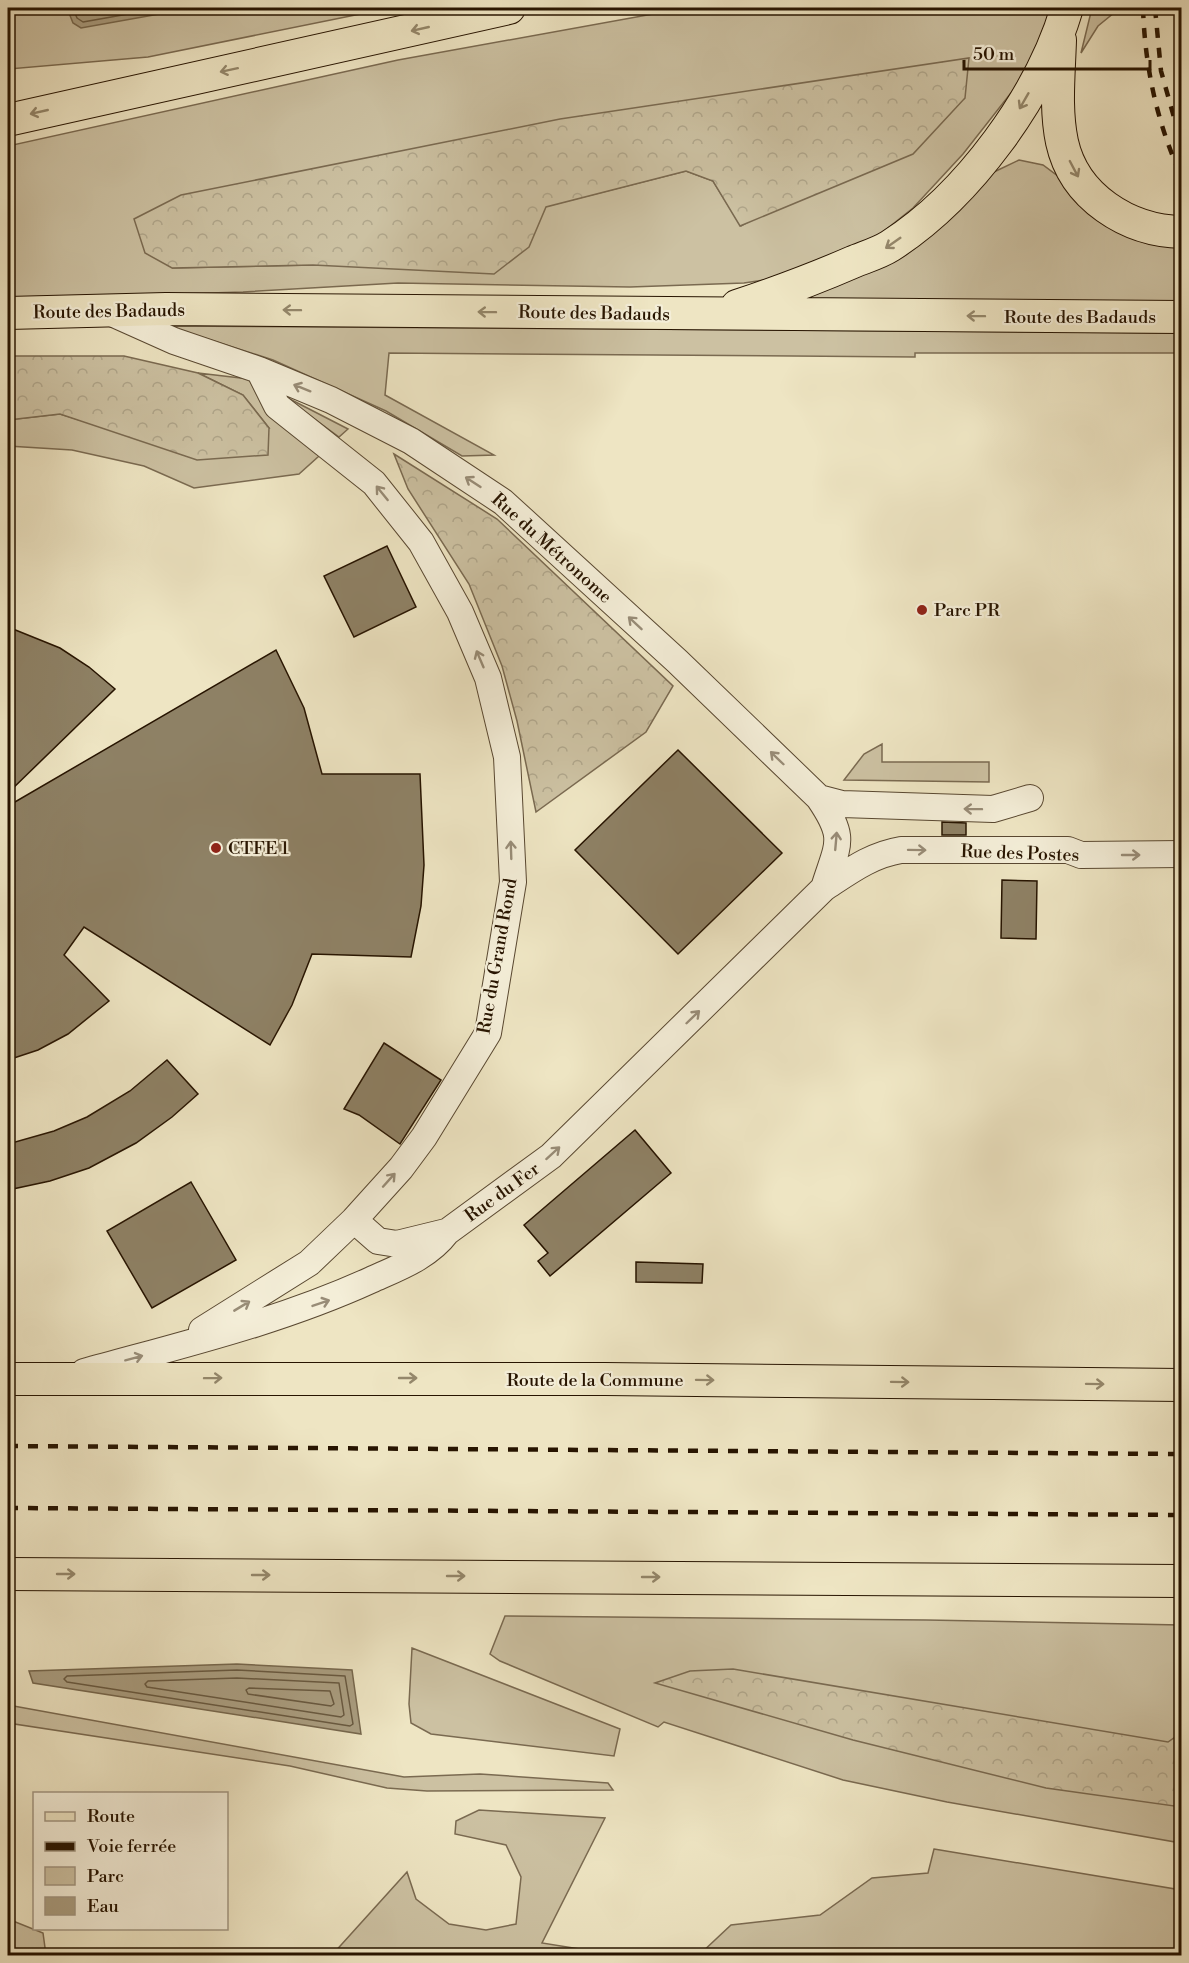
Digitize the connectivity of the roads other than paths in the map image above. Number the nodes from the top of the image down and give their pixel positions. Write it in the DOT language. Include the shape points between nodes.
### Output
graph roads {
  1 [pos="511,9"];
  2 [pos="1063,19"];
  3 [pos="8,120"];
  4 [pos="1182,232"];
  5 [pos="106,311"];
  6 [pos="8,313"];
  7 [pos="713,314"];
  8 [pos="1182,317"];
  9 [pos="259,370"];
  10 [pos="819,798"];
  11 [pos="1030,798"];
  12 [pos="1182,854"];
  13 [pos="861,863"];
  14 [pos="824,888"];
  15 [pos="354,1220"];
  16 [pos="447,1232"];
  17 [pos="174,1347"];
  18 [pos="8,1379"];
  19 [pos="57,1379"];
  20 [pos="1182,1385"];
  21 [pos="8,1574"];
  22 [pos="1182,1581"];
  1 -- 3 [label="main road, one-way"];
  2 -- 4 [label="main road, one-way" via="1058,110 1062,143 1075,173 1093,197 1113,213 1159,232"];
  2 -- 7 [label="main road, one-way" via="1025,99 998,143 956,194 890,247 802,284"];
  5 -- 6 [label="main road, Route des Badauds"];
  7 -- 5 [label="main road, Route des Badauds, one-way"];
  5 -- 9 [label="street, Rue du Métronome" via="174,341"];
  8 -- 7 [label="main road, Route des Badauds, one-way"];
  10 -- 9 [label="street, Rue du Métronome, one-way" via="503,502 411,441 331,400"];
  15 -- 9 [label="street, Rue du Grand Rond, one-way" via="424,1137 488,1033 513,882 507,757 488,678 460,612 421,542 374,483 277,406"];
  11 -- 10 [label="street, one-way" via="993,809 843,804"];
  14 -- 10 [label="street, Rue du Métronome, one-way" via="838,835 835,822"];
  13 -- 12 [label="street, Rue des Postes, one-way" via="882,853 901,850"];
  13 -- 14 [label="street, Rue du Fer"];
  16 -- 14 [label="street, Rue du Fer, one-way" via="551,1156"];
  15 -- 16 [label="street" via="378,1240 397,1244"];
  17 -- 15 [label="street, Rue du Grand Rond, one-way" via="309,1263"];
  17 -- 16 [label="street, Rue du Fer, one-way" via="264,1323 333,1299 435,1248"];
  19 -- 17 [label="street, Rue du Fer, one-way"];
  18 -- 19 [label="main road, Route de la Commune"];
  19 -- 20 [label="main road, Route de la Commune, one-way"];
  21 -- 22 [label="main road, one-way"];
}
